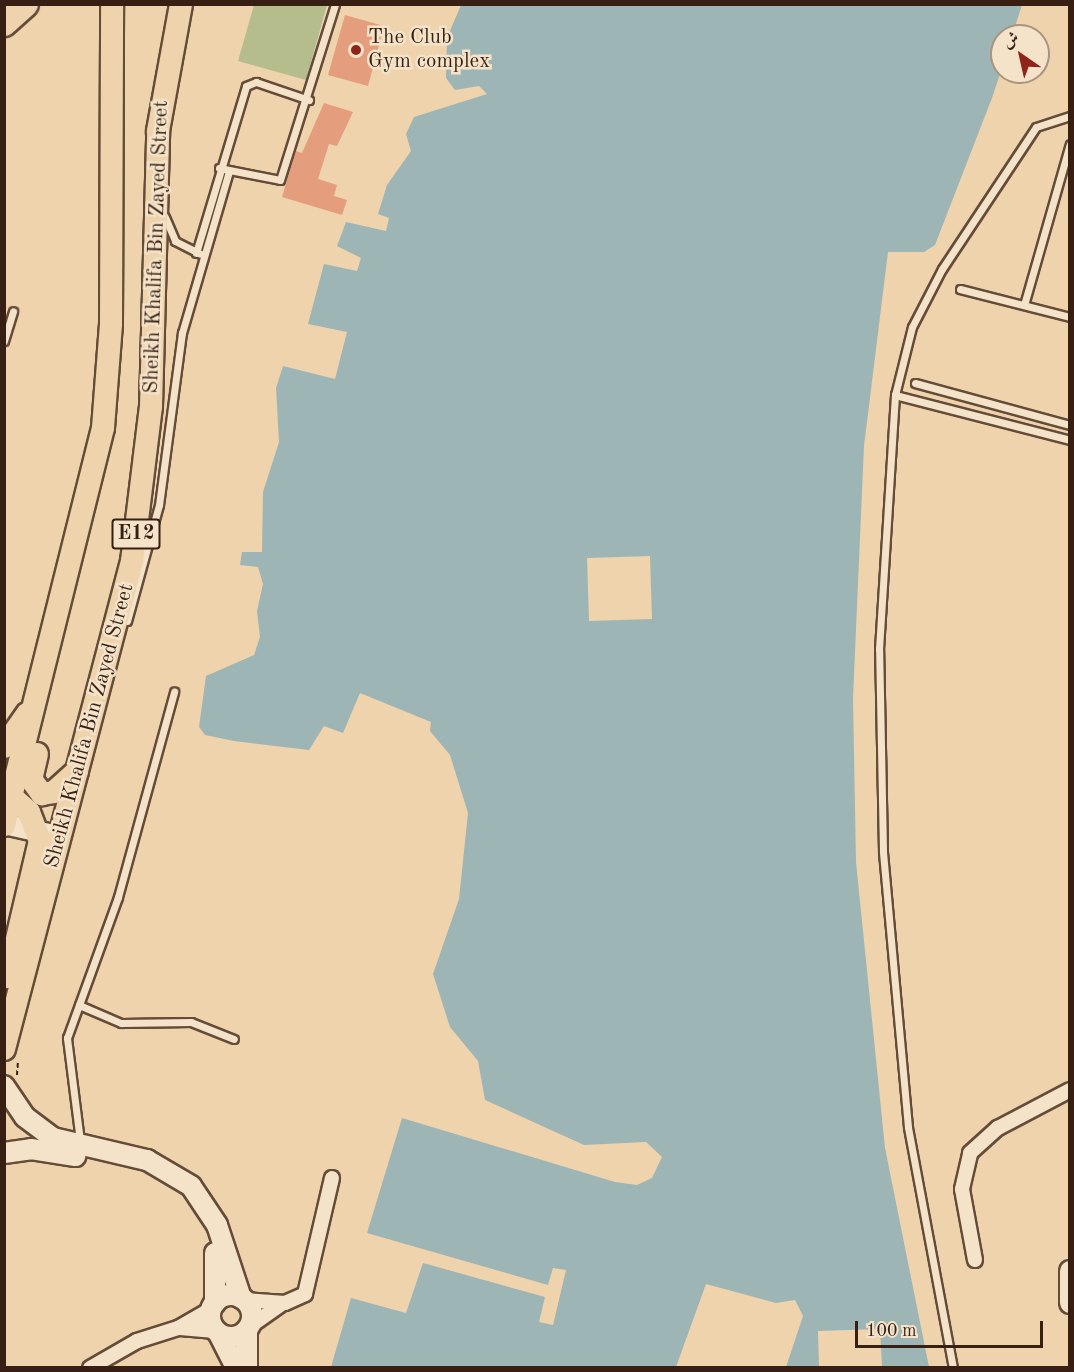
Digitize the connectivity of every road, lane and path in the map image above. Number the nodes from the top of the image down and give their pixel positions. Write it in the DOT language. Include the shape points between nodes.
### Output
graph roads {
  1 [pos="25,4"];
  2 [pos="112,4"];
  3 [pos="181,4"];
  4 [pos="335,4"];
  5 [pos="4,23"];
  6 [pos="309,100"];
  7 [pos="1070,116"];
  8 [pos="1070,144"];
  9 [pos="219,168"];
  10 [pos="229,171"];
  11 [pos="210,198"];
  12 [pos="220,200"];
  13 [pos="155,201"];
  14 [pos="196,253"];
  15 [pos="205,256"];
  16 [pos="960,289"];
  17 [pos="1024,305"];
  18 [pos="13,311"];
  19 [pos="1070,316"];
  20 [pos="4,341"];
  21 [pos="915,383"];
  22 [pos="895,395"];
  23 [pos="1070,425"];
  24 [pos="1070,440"];
  25 [pos="64,597"];
  26 [pos="108,652"];
  27 [pos="174,692"];
  28 [pos="39,695"];
  29 [pos="4,747"];
  30 [pos="77,771"];
  31 [pos="8,796"];
  32 [pos="5,824"];
  33 [pos="38,832"];
  34 [pos="60,837"];
  35 [pos="79,1005"];
  36 [pos="7,1039"];
  37 [pos="234,1039"];
  38 [pos="4,1086"];
  39 [pos="1070,1090"];
  40 [pos="80,1147"];
  41 [pos="4,1153"];
  42 [pos="332,1178"];
  43 [pos="975,1260"];
  44 [pos="1070,1271"];
  45 [pos="242,1299"];
  46 [pos="285,1303"];
  47 [pos="1070,1303"];
  48 [pos="213,1306"];
  49 [pos="178,1328"];
  50 [pos="248,1328"];
  51 [pos="217,1332"];
  52 [pos="90,1368"];
  53 [pos="236,1368"];
  54 [pos="248,1368"];
  55 [pos="953,1368"];
  1 -- 5 [label="highway"];
  2 -- 25 [label="main road, Sheikh Khalifa Bin Zayed Street / E12" via="110,359 98,462"];
  3 -- 13 [label="main road, Sheikh Khalifa Bin Zayed Street / E12" via="162,98"];
  4 -- 6 [label="lane"];
  6 -- 9 [label="lane" via="256,82 246,87"];
  6 -- 10 [label="lane" via="278,182"];
  7 -- 22 [label="lane" via="1036,127 942,270 912,327"];
  8 -- 17 [label="lane"];
  9 -- 10 [label="lane"];
  9 -- 11 [label="lane"];
  10 -- 12 [label="lane"];
  11 -- 12 [label="lane"];
  11 -- 14 [label="lane"];
  12 -- 15 [label="lane"];
  13 -- 14 [label="lane" via="171,237"];
  13 -- 26 [label="main road, Sheikh Khalifa Bin Zayed Street / E12" via="148,441 132,561"];
  14 -- 15 [label="lane"];
  15 -- 26 [label="lane" via="176,358 154,526 131,612"];
  16 -- 17 [label="lane"];
  17 -- 19 [label="lane"];
  18 -- 20 [label="lane"];
  21 -- 23 [label="lane"];
  22 -- 24 [label="lane"];
  22 -- 55 [label="lane" via="879,649 883,850 908,1127"];
  25 -- 28 [label="main road, Sheikh Khalifa Bin Zayed Street / E12"];
  25 -- 30 [label="main road" via="65,646 32,786 48,794"];
  26 -- 30 [label="main road, Sheikh Khalifa Bin Zayed Street / E12"];
  27 -- 35 [label="lane" via="131,852"];
  28 -- 29 [label="main road"];
  28 -- 31 [label="main road, Sheikh Khalifa Bin Zayed Street / E12"];
  30 -- 34 [label="main road, Sheikh Khalifa Bin Zayed Street / E12"];
  31 -- 32 [label="main road, Sheikh Khalifa Bin Zayed Street / E12"];
  31 -- 33 [label="main road" via="29,812"];
  32 -- 33 [label="street"];
  33 -- 34 [label="street"];
  33 -- 36 [label="main road" via="37,862 8,977"];
  34 -- 36 [label="main road, Sheikh Khalifa Bin Zayed Street / E12"];
  35 -- 37 [label="lane" via="121,1023 191,1022"];
  35 -- 40 [label="lane" via="66,1048"];
  38 -- 40 [label="street" via="34,1126"];
  39 -- 43 [label="street" via="998,1128 970,1153 962,1189"];
  40 -- 45 [label="street" via="147,1160 191,1186 217,1225"];
  41 -- 48 [label="street" via="41,1150 128,1166 168,1184 198,1215 216,1253"];
  42 -- 46 [label="street" via="306,1290"];
  44 -- 47 [label="street"];
  45 -- 46 [label="street"];
  45 -- 48 [label="street" via="227,1296"];
  45 -- 50 [label="street" via="252,1312"];
  46 -- 50 [label="street"];
  48 -- 49 [label="street"];
  48 -- 51 [label="street"];
  49 -- 51 [label="street"];
  49 -- 52 [label="street" via="137,1341"];
  50 -- 51 [label="street" via="231,1337"];
  50 -- 54 [label="street"];
  51 -- 53 [label="street"];
}
